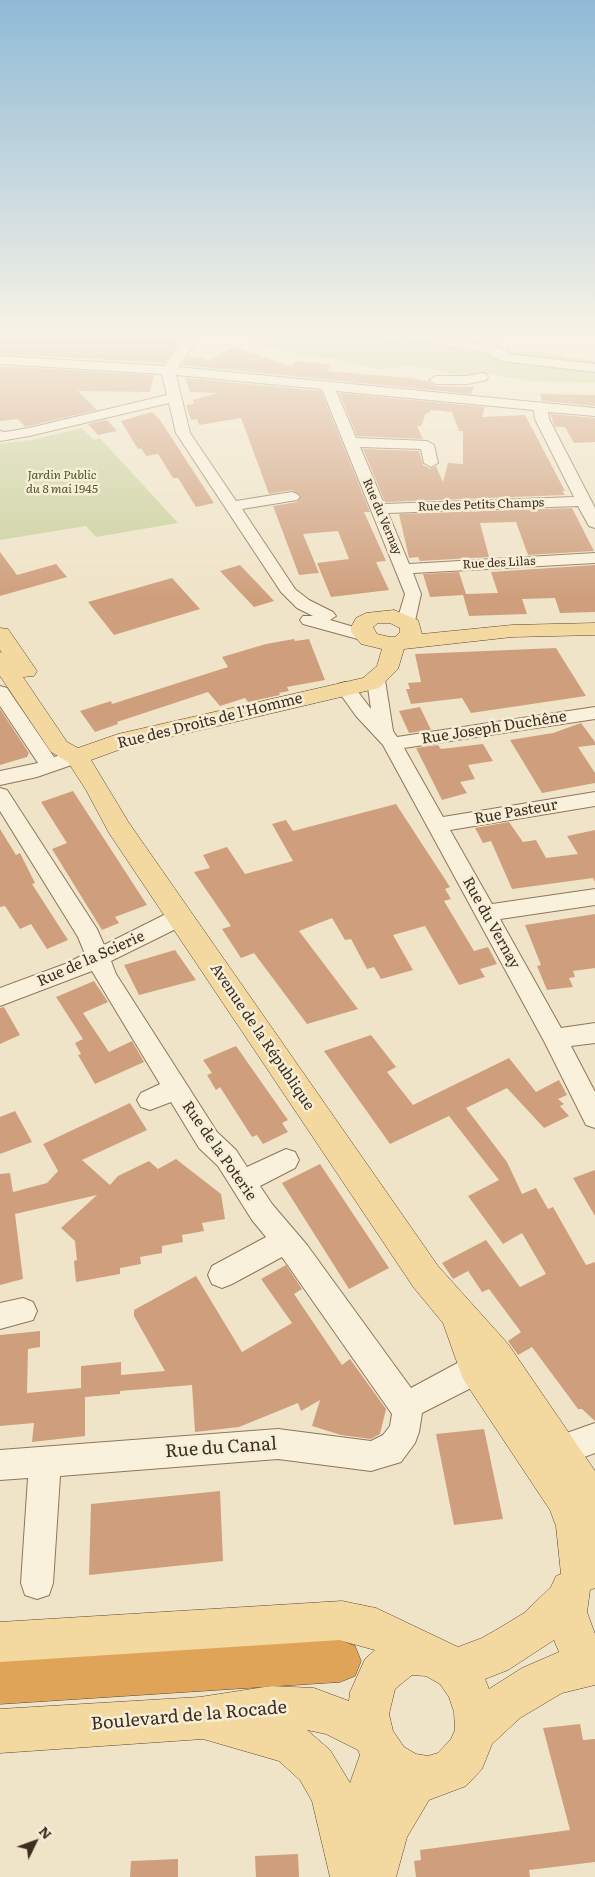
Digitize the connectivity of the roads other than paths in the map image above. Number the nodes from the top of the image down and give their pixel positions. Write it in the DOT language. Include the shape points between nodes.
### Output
graph roads {
  1 [pos="71,422"];
  2 [pos="180,422"];
  3 [pos="341,422"];
  4 [pos="543,422"];
  5 [pos="0,435"];
  6 [pos="349,442"];
  7 [pos="431,463"];
  8 [pos="292,497"];
  9 [pos="584,501"];
  10 [pos="232,506"];
  11 [pos="379,509"];
  12 [pos="595,523"];
  13 [pos="595,558"];
  14 [pos="404,569"];
  15 [pos="288,592"];
  16 [pos="414,594"];
  17 [pos="327,616"];
  18 [pos="303,617"];
  19 [pos="370,628"];
  20 [pos="595,629"];
  21 [pos="404,633"];
  22 [pos="0,634"];
  23 [pos="0,659"];
  24 [pos="376,680"];
  25 [pos="344,688"];
  26 [pos="0,692"];
  27 [pos="595,713"];
  28 [pos="388,737"];
  29 [pos="63,762"];
  30 [pos="0,778"];
  31 [pos="0,795"];
  32 [pos="595,798"];
  33 [pos="438,825"];
  34 [pos="595,897"];
  35 [pos="485,912"];
  36 [pos="180,917"];
  37 [pos="98,957"];
  38 [pos="0,997"];
  39 [pos="595,1032"];
  40 [pos="555,1039"];
  41 [pos="175,1088"];
  42 [pos="150,1100"];
  43 [pos="595,1117"];
  44 [pos="286,1160"];
  45 [pos="243,1182"];
  46 [pos="286,1241"];
  47 [pos="222,1275"];
  48 [pos="485,1362"];
  49 [pos="405,1406"];
  50 [pos="595,1438"];
  51 [pos="45,1461"];
  52 [pos="555,1464"];
  53 [pos="0,1465"];
  54 [pos="595,1505"];
  55 [pos="581,1580"];
  56 [pos="37,1583"];
  57 [pos="0,1643"];
  58 [pos="340,1661"];
  59 [pos="438,1661"];
  60 [pos="595,1664"];
  61 [pos="0,1683"];
  62 [pos="200,1718"];
  63 [pos="476,1730"];
  64 [pos="0,1731"];
  65 [pos="377,1744"];
  66 [pos="418,1778"];
  67 [pos="357,1874"];
  1 -- 5 [label="street"];
  2 -- 10 [label="street" via="183,433"];
  3 -- 6 [label="street, Rue du Vernay"];
  4 -- 9 [label="street"];
  6 -- 7 [label="street" via="427,446"];
  6 -- 11 [label="street, Rue du Vernay"];
  8 -- 10 [label="street"];
  9 -- 11 [label="street, Rue des Petits Champs"];
  9 -- 12 [label="street"];
  10 -- 15 [label="street"];
  11 -- 14 [label="street, Rue du Vernay"];
  13 -- 14 [label="street, Rue des Lilas"];
  14 -- 16 [label="street, Rue du Vernay"];
  15 -- 17 [label="street"];
  15 -- 18 [label="street"];
  16 -- 19 [label="street"];
  16 -- 21 [label="street"];
  17 -- 18 [label="street"];
  17 -- 19 [label="street"];
  18 -- 19 [label="street" via="315,624"];
  19 -- 21 [label="main road" via="382,644"];
  19 -- 21 [label="main road" via="394,616"];
  19 -- 25 [label="main road, Rue des Droits de l'Homme" via="371,652 367,667 357,680"];
  20 -- 21 [label="main road"];
  21 -- 24 [label="main road" via="392,650 387,669"];
  22 -- 29 [label="main road, Avenue de la République" via="75,741"];
  23 -- 29 [label="main road, Avenue de la République" via="59,747"];
  24 -- 25 [label="main road, Rue des Droits de l'Homme"];
  24 -- 28 [label="street, Rue du Vernay"];
  25 -- 28 [label="street, Rue du Vernay" via="362,712"];
  25 -- 29 [label="main road, Rue des Droits de l'Homme" via="118,742"];
  26 -- 29 [label="street"];
  27 -- 28 [label="street, Rue Joseph Duchêne"];
  28 -- 33 [label="street, Rue du Vernay"];
  29 -- 30 [label="street"];
  29 -- 36 [label="main road, Avenue de la République" via="118,827"];
  31 -- 37 [label="street, Rue de la Poterie" via="89,936"];
  32 -- 33 [label="street, Rue Pasteur"];
  33 -- 35 [label="street, Rue du Vernay"];
  34 -- 35 [label="street"];
  35 -- 40 [label="street, Rue du Vernay"];
  36 -- 37 [label="street, Rue de la Scierie"];
  36 -- 48 [label="main road, Avenue de la République" via="430,1284 456,1312"];
  37 -- 38 [label="street, Rue de la Scierie" via="73,970"];
  37 -- 41 [label="street, Rue de la Poterie" via="105,976"];
  39 -- 40 [label="street"];
  40 -- 43 [label="street, Rue du Vernay"];
  41 -- 42 [label="street"];
  41 -- 45 [label="street, Rue de la Poterie" via="211,1144 227,1158"];
  44 -- 45 [label="street"];
  45 -- 46 [label="street, Rue de la Poterie"];
  46 -- 47 [label="street"];
  46 -- 49 [label="street, Rue de la Poterie"];
  48 -- 49 [label="street"];
  48 -- 52 [label="main road, Avenue de la République"];
  49 -- 51 [label="street, Rue du Canal" via="406,1423 400,1438 390,1451 371,1456 278,1444"];
  50 -- 52 [label="street"];
  51 -- 53 [label="street, Rue du Canal"];
  51 -- 56 [label="street"];
  52 -- 54 [label="main road"];
  52 -- 55 [label="main road" via="576,1526"];
  55 -- 59 [label="main road" via="538,1627 516,1642 493,1655"];
  55 -- 60 [label="main road" via="568,1618 572,1636"];
  57 -- 59 [label="main road" via="342,1621 376,1628"];
  58 -- 61 [label="highway"];
  59 -- 63 [label="main road" via="472,1698"];
  59 -- 65 [label="main road" via="403,1656 380,1674 368,1714"];
  60 -- 63 [label="main road" via="559,1673 537,1683 505,1703"];
  62 -- 64 [label="main road, Boulevard de la Rocade"];
  62 -- 65 [label="main road, Boulevard de la Rocade" via="271,1707 303,1707 334,1716"];
  62 -- 67 [label="main road" via="283,1741 315,1765 336,1804"];
  63 -- 66 [label="main road" via="468,1754 455,1767 440,1776"];
  65 -- 66 [label="main road" via="398,1769"];
  65 -- 67 [label="main road" via="364,1806"];
  66 -- 67 [label="main road"];
}
